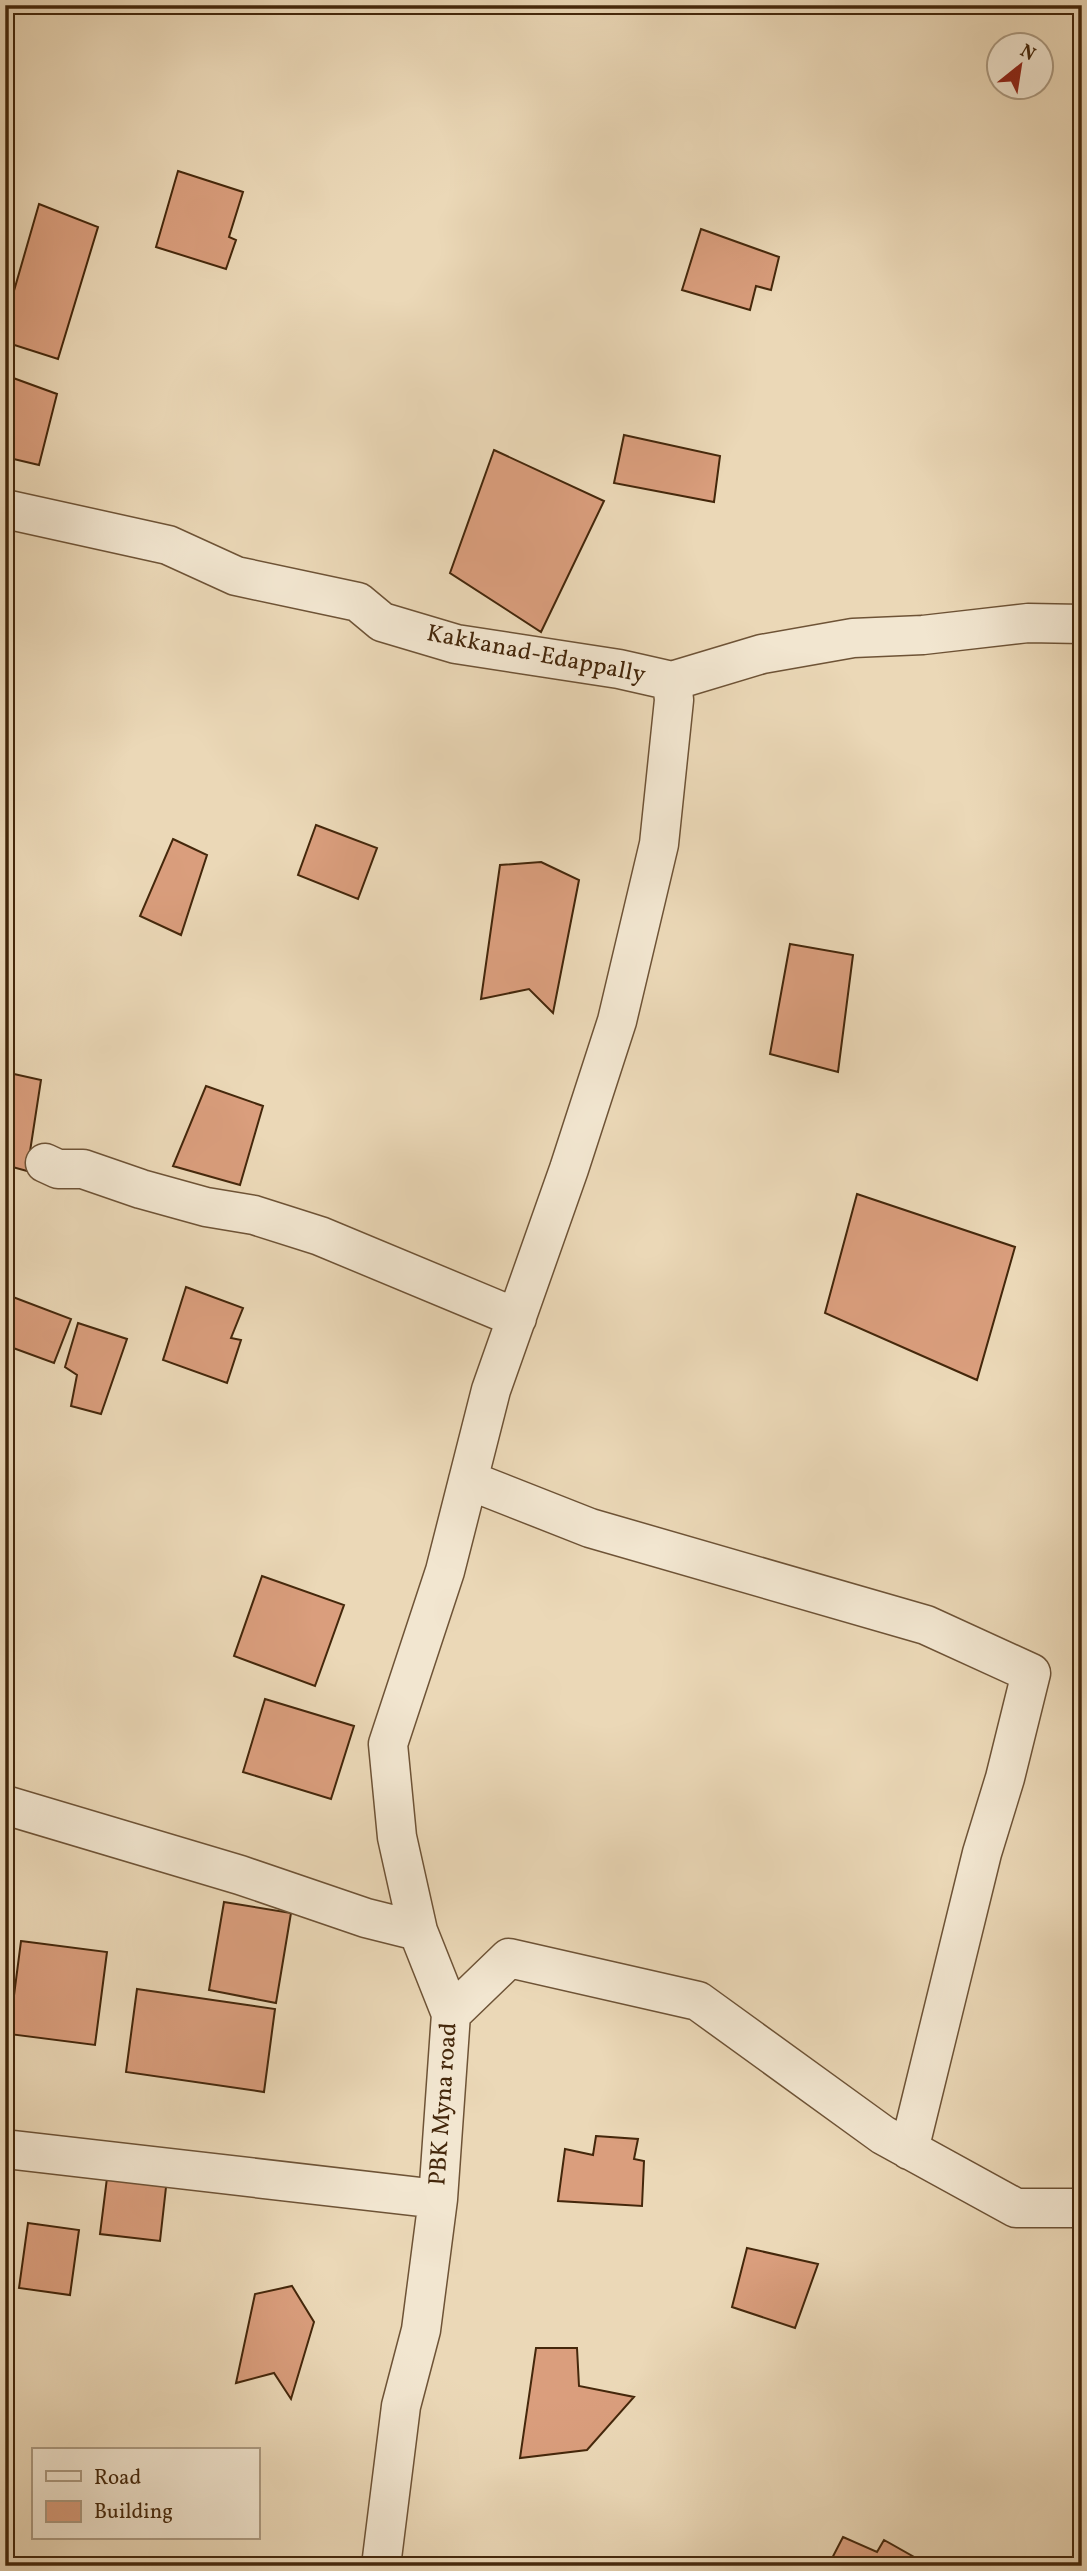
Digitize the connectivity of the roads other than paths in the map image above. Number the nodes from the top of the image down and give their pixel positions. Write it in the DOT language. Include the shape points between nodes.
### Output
graph roads {
  1 [pos="5,509"];
  2 [pos="1082,624"];
  3 [pos="672,681"];
  4 [pos="45,1163"];
  5 [pos="517,1318"];
  6 [pos="468,1480"];
  7 [pos="5,1805"];
  8 [pos="418,1930"];
  9 [pos="451,2014"];
  10 [pos="5,2149"];
  11 [pos="909,2150"];
  12 [pos="438,2199"];
  13 [pos="1082,2208"];
  14 [pos="381,2566"];
  1 -- 3 [label="street, Kakkanad-Edappally" via="168,545 236,576 358,601 382,622 456,643"];
  2 -- 3 [label="street, Kakkanad-Edappally" via="1028,623 853,638 762,654"];
  3 -- 5 [label="street, PBK Myna road" via="674,700 659,844 617,1021"];
  4 -- 5 [label="street" via="58,1169 83,1168 141,1189 294,1228"];
  5 -- 6 [label="street, PBK Myna road" via="491,1390"];
  6 -- 8 [label="street, PBK Myna road" via="388,1744 397,1837"];
  6 -- 11 [label="street" via="590,1528 926,1625 1031,1673"];
  7 -- 8 [label="street" via="366,1918"];
  8 -- 9 [label="street, PBK Myna road"];
  9 -- 11 [label="street" via="509,1958 698,2001"];
  9 -- 12 [label="street, PBK Myna road"];
  10 -- 12 [label="street"];
  11 -- 13 [label="street" via="1016,2208"];
  12 -- 14 [label="street, PBK Myna road" via="421,2330 401,2406"];
}
